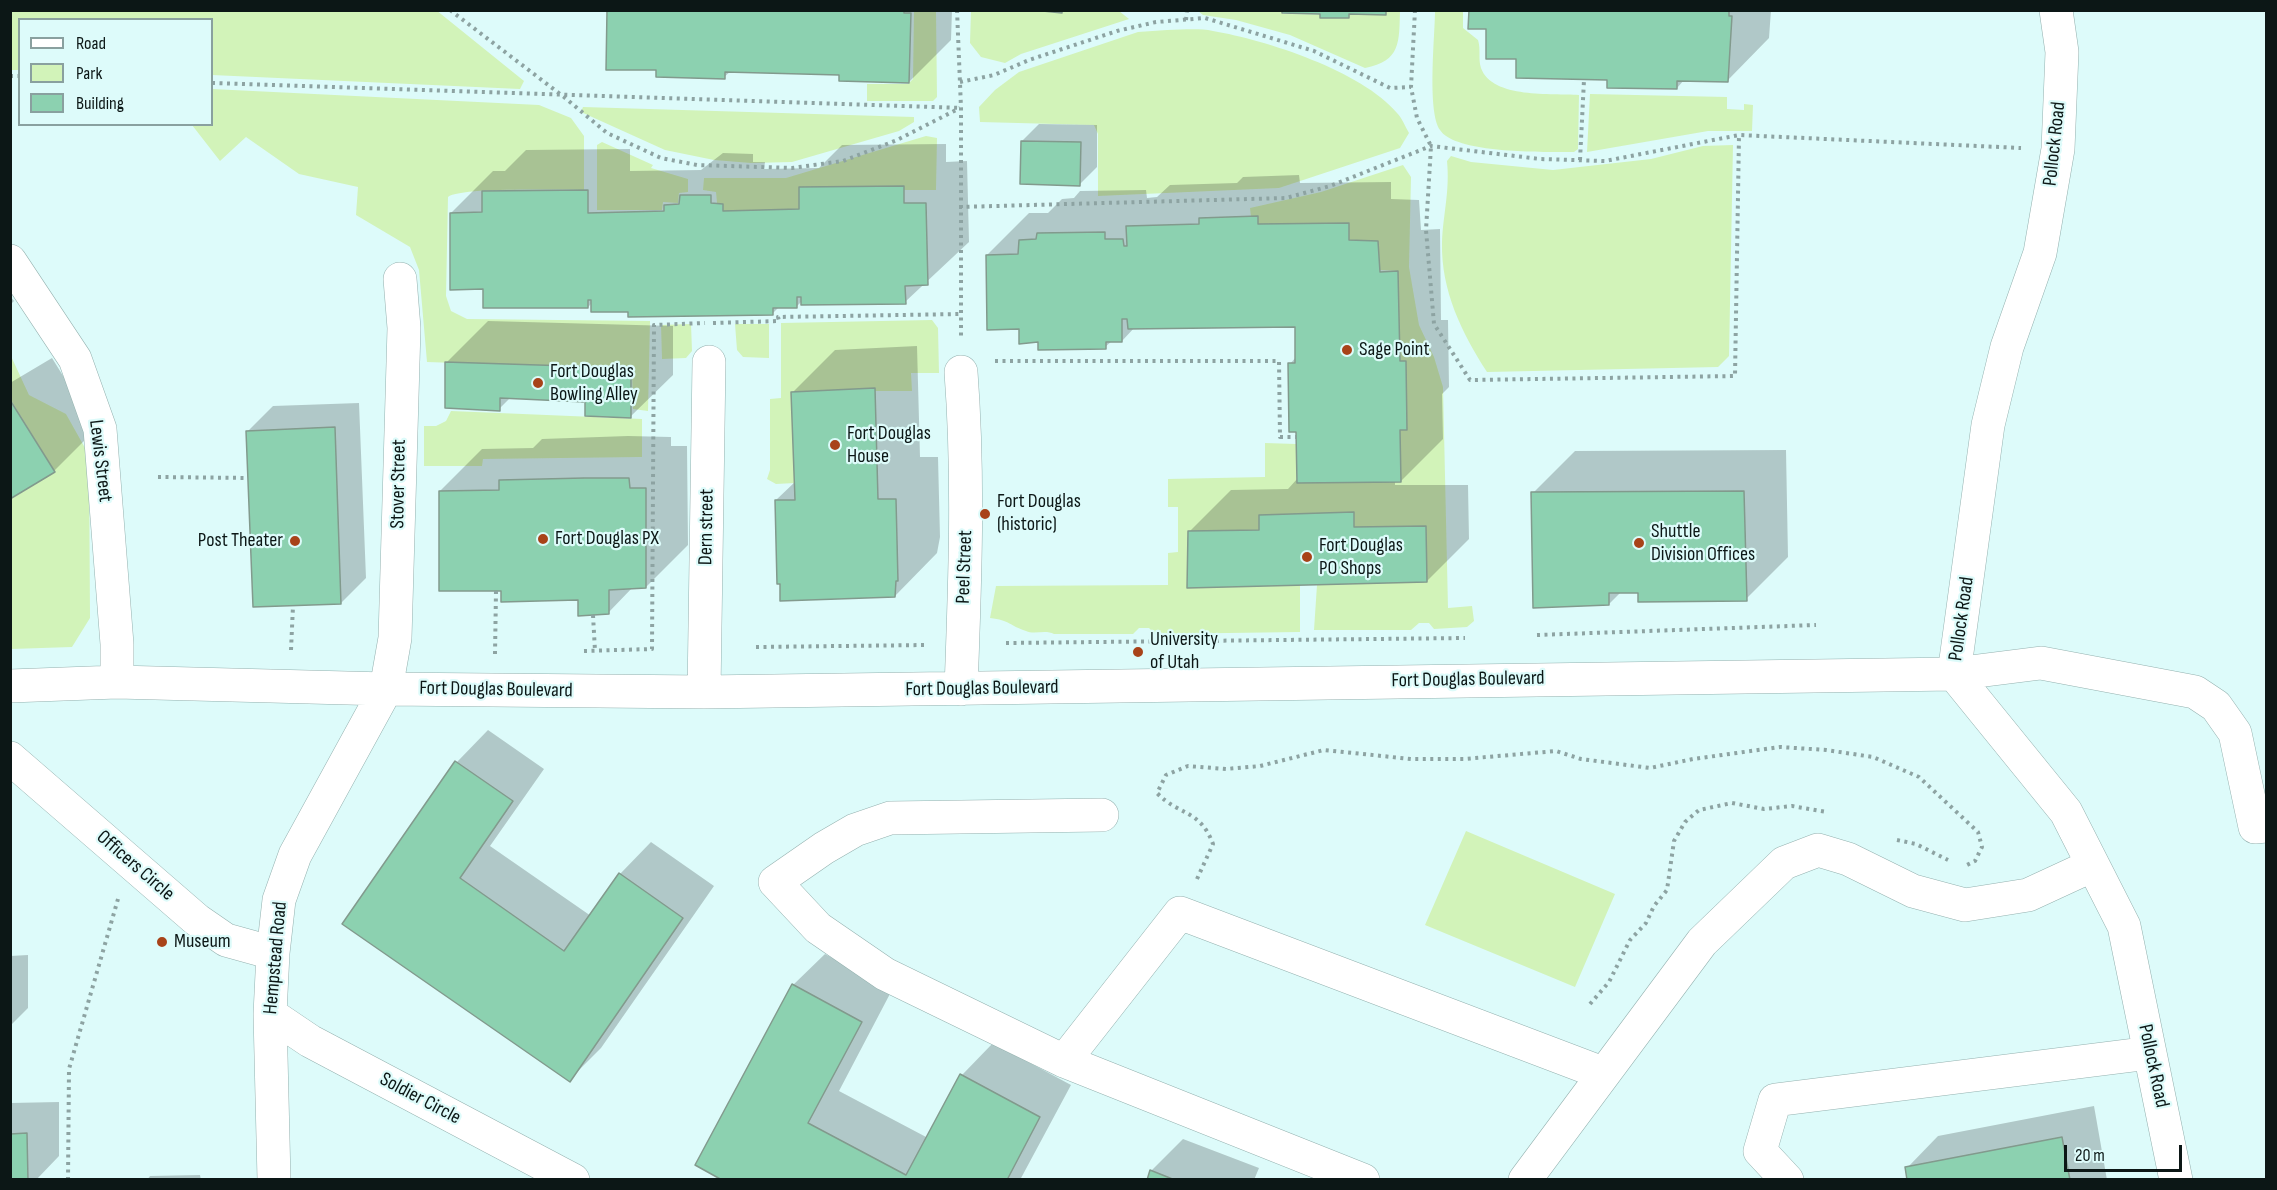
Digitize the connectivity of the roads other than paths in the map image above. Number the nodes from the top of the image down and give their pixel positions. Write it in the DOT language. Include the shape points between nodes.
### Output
graph roads {
  1 [pos="2056,10"];
  2 [pos="10,261"];
  3 [pos="400,279"];
  4 [pos="709,362"];
  5 [pos="961,367"];
  6 [pos="1954,674"];
  7 [pos="117,682"];
  8 [pos="10,686"];
  9 [pos="386,689"];
  10 [pos="961,689"];
  11 [pos="704,692"];
  12 [pos="10,758"];
  13 [pos="1102,815"];
  14 [pos="2266,826"];
  15 [pos="2093,865"];
  16 [pos="273,953"];
  17 [pos="270,1014"];
  18 [pos="2150,1053"];
  19 [pos="1064,1061"];
  20 [pos="1602,1073"];
  21 [pos="1533,1176"];
  22 [pos="274,1179"];
  23 [pos="573,1179"];
  24 [pos="1363,1179"];
  25 [pos="1787,1179"];
  26 [pos="2176,1179"];
  1 -- 6 [label="street, Pollock Road" via="2062,52 2058,149 2040,253 2007,348 1988,424"];
  2 -- 7 [label="street, Lewis Street" via="75,358 100,429"];
  3 -- 9 [label="street, Stover Street" via="404,328 395,638"];
  4 -- 11 [label="street, Dern street"];
  5 -- 10 [label="street, Peel Street" via="967,540"];
  6 -- 10 [label="street, Fort Douglas Boulevard"];
  6 -- 14 [label="street, Fort Douglas Boulevard" via="2041,663 2195,692 2216,706 2235,733 2255,827"];
  6 -- 15 [label="street, Pollock Road" via="2066,812"];
  7 -- 8 [label="street, Fort Douglas Boulevard"];
  7 -- 9 [label="street, Fort Douglas Boulevard"];
  9 -- 11 [label="street, Fort Douglas Boulevard"];
  9 -- 16 [label="street, Hempstead Road" via="295,855 279,900"];
  10 -- 11 [label="street, Fort Douglas Boulevard"];
  12 -- 16 [label="street, Officers Circle" via="197,920 226,940"];
  13 -- 19 [label="street" via="890,818 847,834 775,882 818,928 885,974"];
  15 -- 18 [label="street, Pollock Road" via="2124,926"];
  15 -- 20 [label="street" via="2028,895 1965,905 1913,891 1848,859 1818,850 1784,863 1702,942"];
  16 -- 17 [label="street, Hempstead Road"];
  17 -- 22 [label="street, Hempstead Road"];
  17 -- 23 [label="street, Soldier Circle" via="310,1041"];
  18 -- 25 [label="street" via="1775,1100 1760,1151"];
  18 -- 26 [label="street, Pollock Road"];
  19 -- 20 [label="street" via="1180,913"];
  19 -- 24 [label="street"];
  20 -- 21 [label="street"];
}
